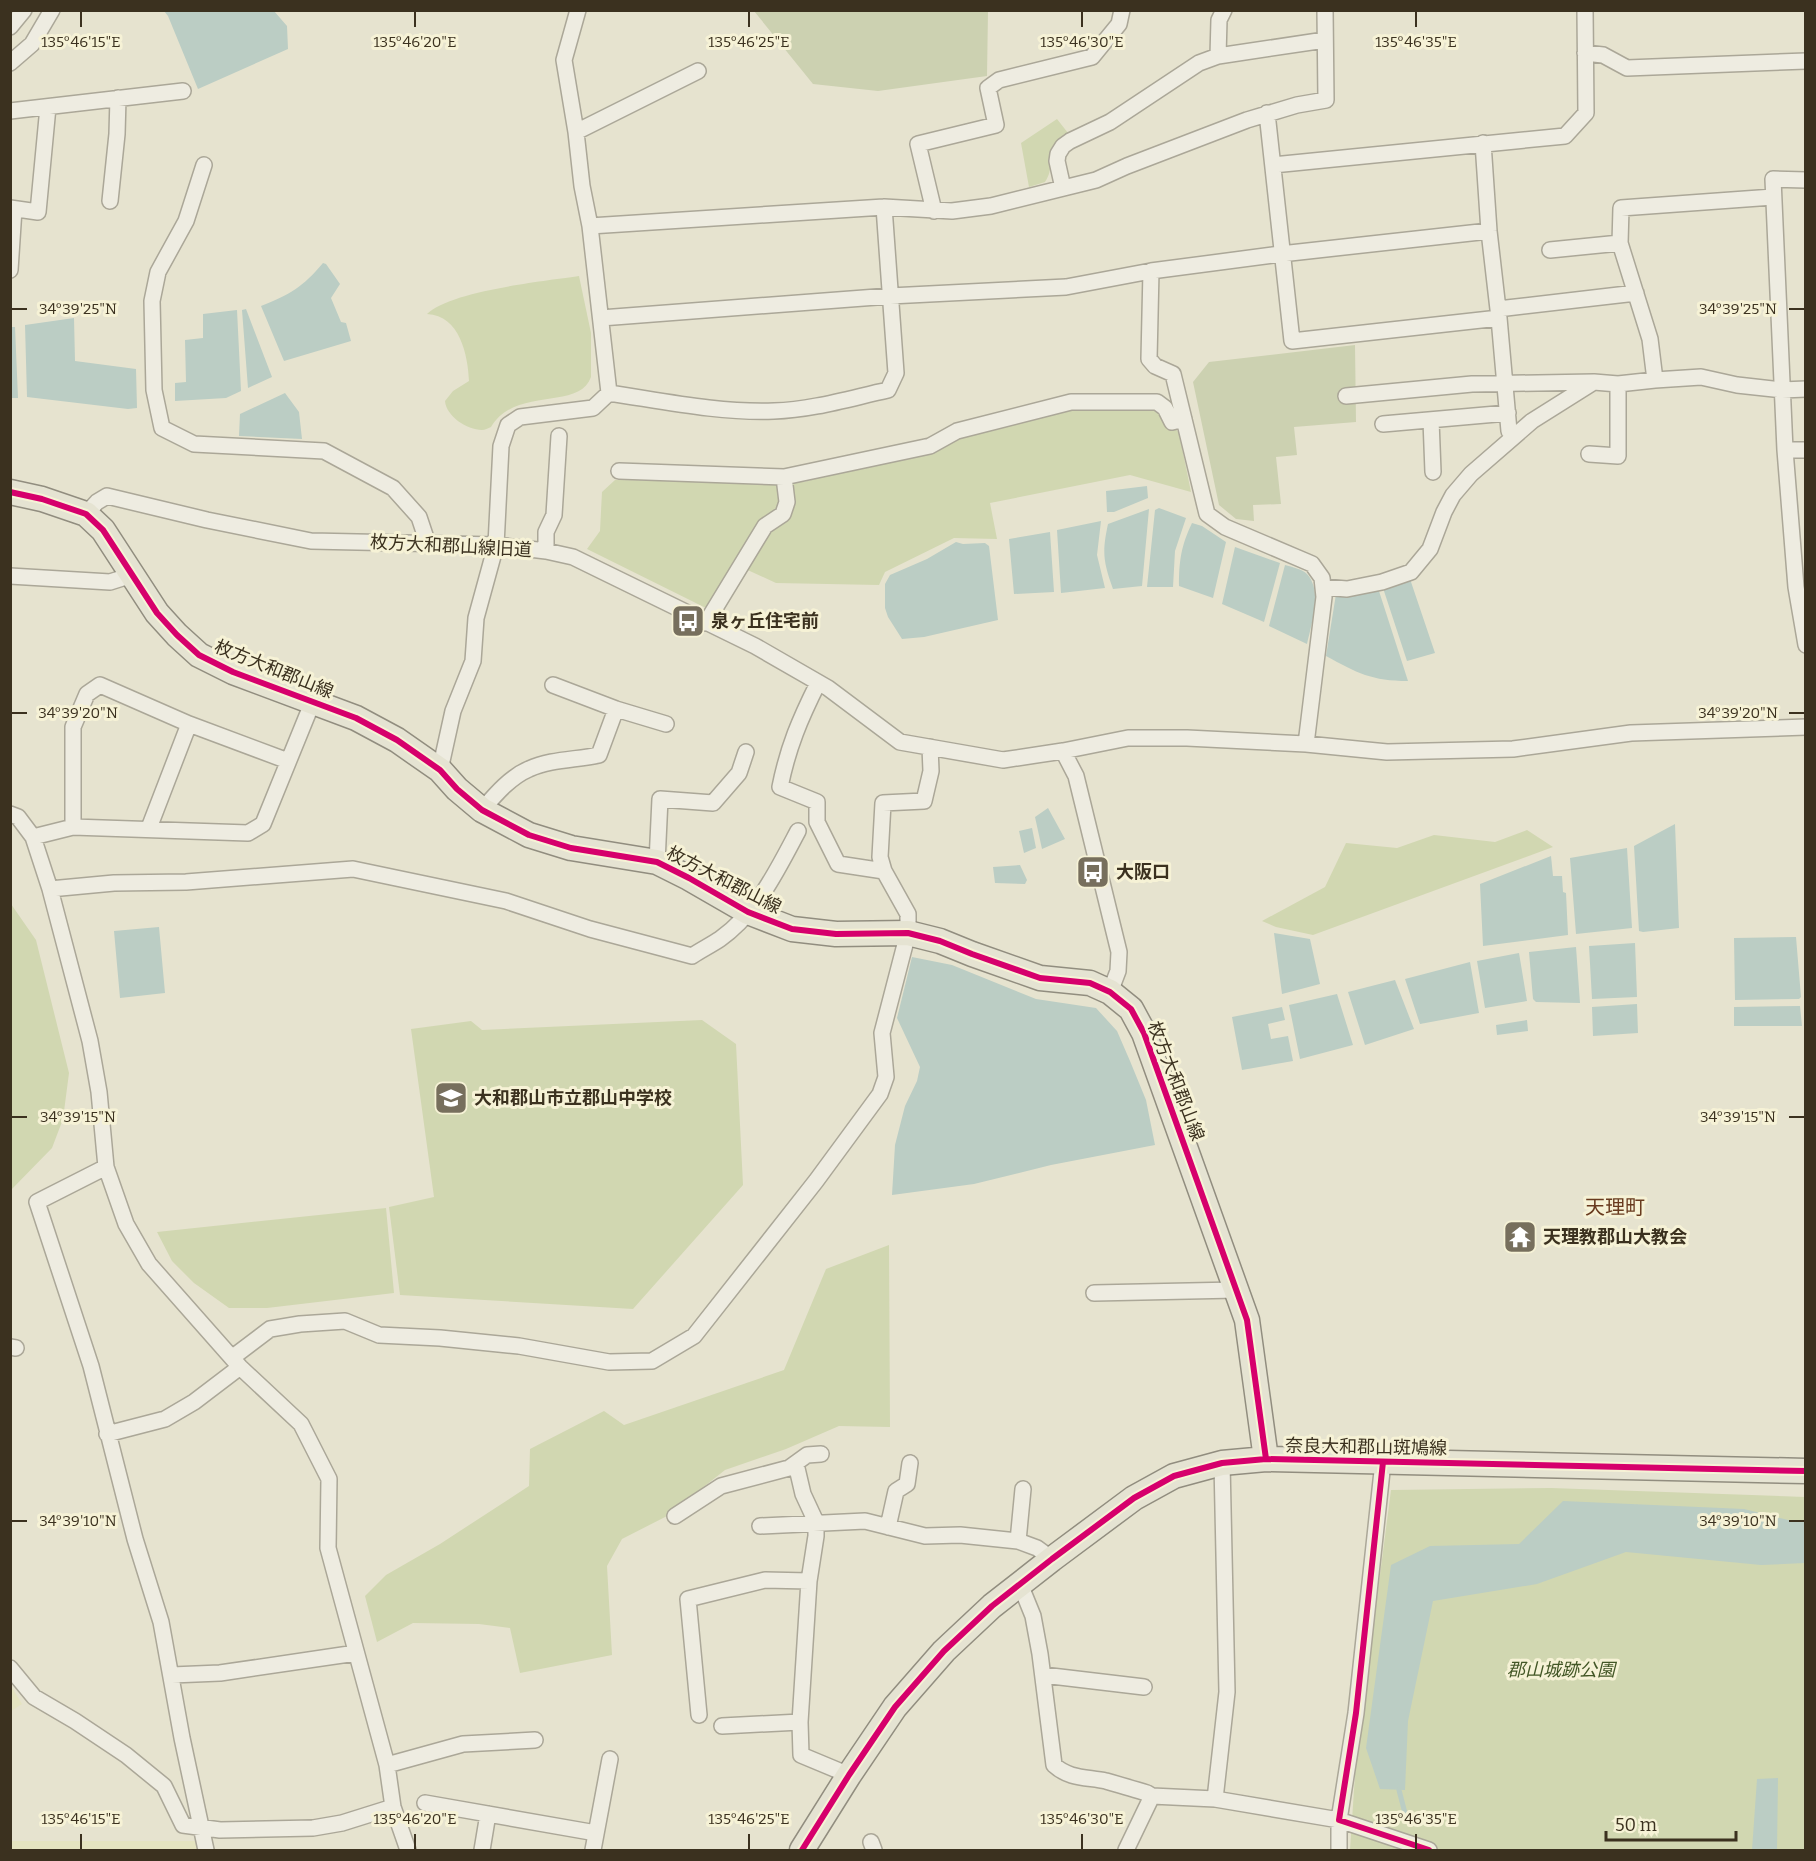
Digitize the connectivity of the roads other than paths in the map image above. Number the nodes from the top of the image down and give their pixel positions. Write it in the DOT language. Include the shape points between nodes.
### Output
graph roads {
  1 [pos="24,10"];
  2 [pos="52,10"];
  3 [pos="578,10"];
  4 [pos="1122,10"];
  5 [pos="1224,10"];
  6 [pos="1325,10"];
  7 [pos="1585,10"];
  8 [pos="10,27"];
  9 [pos="1325,40"];
  10 [pos="1585,53"];
  11 [pos="1218,56"];
  12 [pos="1806,61"];
  13 [pos="10,63"];
  14 [pos="698,71"];
  15 [pos="183,90"];
  16 [pos="118,98"];
  17 [pos="48,107"];
  18 [pos="10,111"];
  19 [pos="1267,113"];
  20 [pos="576,132"];
  21 [pos="1484,143"];
  22 [pos="204,165"];
  23 [pos="1273,165"];
  24 [pos="1806,180"];
  25 [pos="1064,188"];
  26 [pos="1773,197"];
  27 [pos="110,201"];
  28 [pos="884,207"];
  29 [pos="12,208"];
  30 [pos="934,212"];
  31 [pos="590,226"];
  32 [pos="1489,231"];
  33 [pos="1620,243"];
  34 [pos="1550,250"];
  35 [pos="1281,254"];
  36 [pos="10,270"];
  37 [pos="1151,271"];
  38 [pos="1636,293"];
  39 [pos="890,296"];
  40 [pos="1498,314"];
  41 [pos="602,318"];
  42 [pos="1655,380"];
  43 [pos="1594,382"];
  44 [pos="1505,384"];
  45 [pos="1618,384"];
  46 [pos="1806,389"];
  47 [pos="1782,390"];
  48 [pos="609,393"];
  49 [pos="1346,396"];
  50 [pos="1508,413"];
  51 [pos="1184,419"];
  52 [pos="1431,420"];
  53 [pos="1383,424"];
  54 [pos="1509,431"];
  55 [pos="559,436"];
  56 [pos="1785,450"];
  57 [pos="1806,450"];
  58 [pos="1589,454"];
  59 [pos="620,471"];
  60 [pos="1432,472"];
  61 [pos="784,477"];
  62 [pos="10,492"];
  63 [pos="86,514"];
  64 [pos="428,544"];
  65 [pos="496,545"];
  66 [pos="546,551"];
  67 [pos="1800,559"];
  68 [pos="132,575"];
  69 [pos="10,576"];
  70 [pos="1323,587"];
  71 [pos="706,623"];
  72 [pos="1806,645"];
  73 [pos="818,683"];
  74 [pos="553,685"];
  75 [pos="313,701"];
  76 [pos="616,709"];
  77 [pos="189,724"];
  78 [pos="666,724"];
  79 [pos="1806,727"];
  80 [pos="1306,744"];
  81 [pos="930,747"];
  82 [pos="1063,751"];
  83 [pos="746,752"];
  84 [pos="288,761"];
  85 [pos="440,770"];
  86 [pos="482,810"];
  87 [pos="10,814"];
  88 [pos="73,827"];
  89 [pos="149,828"];
  90 [pos="798,831"];
  91 [pos="33,837"];
  92 [pos="657,862"];
  93 [pos="884,871"];
  94 [pos="50,889"];
  95 [pos="748,912"];
  96 [pos="908,933"];
  97 [pos="1110,992"];
  98 [pos="106,1167"];
  99 [pos="1236,1290"];
  100 [pos="1094,1293"];
  101 [pos="237,1362"];
  102 [pos="107,1434"];
  103 [pos="821,1454"];
  104 [pos="1266,1460"];
  105 [pos="1383,1462"];
  106 [pos="910,1463"];
  107 [pos="796,1464"];
  108 [pos="1222,1464"];
  109 [pos="1806,1471"];
  110 [pos="1023,1489"];
  111 [pos="675,1516"];
  112 [pos="816,1522"];
  113 [pos="760,1526"];
  114 [pos="888,1527"];
  115 [pos="1018,1541"];
  116 [pos="1052,1559"];
  117 [pos="808,1581"];
  118 [pos="1020,1584"];
  119 [pos="356,1653"];
  120 [pos="10,1668"];
  121 [pos="172,1675"];
  122 [pos="1043,1675"];
  123 [pos="1144,1686"];
  124 [pos="699,1715"];
  125 [pos="800,1722"];
  126 [pos="722,1726"];
  127 [pos="535,1740"];
  128 [pos="610,1759"];
  129 [pos="387,1765"];
  130 [pos="849,1775"];
  131 [pos="1152,1796"];
  132 [pos="1215,1799"];
  133 [pos="425,1803"];
  134 [pos="393,1807"];
  135 [pos="488,1814"];
  136 [pos="1339,1820"];
  137 [pos="202,1826"];
  138 [pos="596,1833"];
  139 [pos="206,1851"];
  140 [pos="408,1851"];
  141 [pos="482,1851"];
  142 [pos="593,1851"];
  143 [pos="802,1851"];
  144 [pos="1126,1851"];
  145 [pos="1340,1851"];
  146 [pos="1429,1851"];
  1 -- 8 [label="street"];
  2 -- 13 [label="street" via="33,44"];
  3 -- 20 [label="street" via="564,60"];
  4 -- 30 [label="street" via="1119,24 1092,57 999,80 988,88 996,125 918,144"];
  5 -- 11 [label="street"];
  6 -- 9 [label="street"];
  7 -- 10 [label="street"];
  9 -- 11 [label="street"];
  9 -- 19 [label="street" via="1326,100"];
  10 -- 12 [label="street" via="1603,55 1627,68"];
  10 -- 21 [label="street" via="1586,113 1565,136"];
  11 -- 25 [label="street" via="1199,63 1110,122 1063,146 1057,161"];
  14 -- 20 [label="street"];
  15 -- 16 [label="street"];
  16 -- 17 [label="street"];
  16 -- 27 [label="street"];
  17 -- 18 [label="street"];
  17 -- 29 [label="street" via="38,212"];
  19 -- 23 [label="street"];
  19 -- 25 [label="street" via="1096,180"];
  20 -- 31 [label="street"];
  21 -- 23 [label="street"];
  21 -- 32 [label="street"];
  22 -- 64 [label="street" via="186,221 158,272 152,301 154,390 162,428 194,444 324,451 393,488 419,517"];
  23 -- 35 [label="street"];
  24 -- 26 [label="street" via="1773,180"];
  25 -- 30 [label="street" via="991,206"];
  26 -- 33 [label="street" via="1621,208"];
  26 -- 47 [label="street"];
  28 -- 30 [label="street"];
  28 -- 31 [label="street"];
  28 -- 39 [label="street"];
  29 -- 36 [label="street"];
  31 -- 41 [label="street"];
  32 -- 35 [label="street"];
  32 -- 40 [label="street"];
  33 -- 34 [label="street"];
  33 -- 38 [label="street"];
  35 -- 37 [label="street"];
  35 -- 40 [label="street" via="1292,341"];
  37 -- 39 [label="street" via="1066,287"];
  37 -- 51 [label="street" via="1149,359 1173,374"];
  38 -- 40 [label="street"];
  38 -- 42 [label="street" via="1650,339"];
  39 -- 41 [label="street"];
  39 -- 48 [label="street" via="896,373 888,390 775,411 715,409"];
  40 -- 44 [label="street"];
  41 -- 48 [label="street"];
  42 -- 45 [label="street"];
  42 -- 47 [label="street" via="1701,377"];
  43 -- 44 [label="street"];
  43 -- 45 [label="street"];
  43 -- 70 [label="street" via="1532,420 1471,474 1444,512 1430,549 1411,572 1347,589"];
  44 -- 49 [label="street"];
  44 -- 50 [label="street"];
  45 -- 58 [label="street" via="1618,456"];
  46 -- 47 [label="street"];
  47 -- 56 [label="street"];
  48 -- 65 [label="street" via="592,408 520,417 507,425 501,446"];
  50 -- 52 [label="street"];
  50 -- 54 [label="street"];
  51 -- 61 [label="street" via="1172,422 1157,402 1071,402 957,431 930,446"];
  51 -- 70 [label="street" via="1207,514 1225,527 1312,564"];
  52 -- 53 [label="street"];
  52 -- 60 [label="street"];
  55 -- 66 [label="street" via="554,515 546,532"];
  56 -- 57 [label="street"];
  56 -- 67 [label="street"];
  59 -- 61 [label="street"];
  61 -- 71 [label="street" via="787,502 783,514 765,526"];
  62 -- 63 [label="main road, 枚方大和郡山線"];
  63 -- 64 [label="street, 枚方大和郡山線旧道" via="107,496 311,541"];
  63 -- 68 [label="main road, 枚方大和郡山線" via="103,530"];
  64 -- 65 [label="street, 枚方大和郡山線旧道"];
  65 -- 66 [label="street, 枚方大和郡山線旧道"];
  65 -- 85 [label="street" via="476,618 473,661 453,711"];
  66 -- 71 [label="street, 枚方大和郡山線旧道" via="573,557"];
  67 -- 72 [label="street" via="1796,587"];
  68 -- 69 [label="street" via="110,582"];
  68 -- 75 [label="main road, 枚方大和郡山線" via="157,613 198,655"];
  70 -- 80 [label="street"];
  71 -- 73 [label="street, 枚方大和郡山線旧道"];
  73 -- 81 [label="street, 枚方大和郡山線旧道" via="900,742"];
  73 -- 93 [label="street" via="796,727 780,788 817,802 817,822 838,864"];
  74 -- 76 [label="street"];
  75 -- 84 [label="street"];
  75 -- 85 [label="main road, 枚方大和郡山線" via="398,740"];
  76 -- 78 [label="street"];
  76 -- 86 [label="street" via="599,755 528,769 502,788"];
  77 -- 84 [label="street"];
  77 -- 88 [label="street" via="99,685 87,694 73,727"];
  77 -- 89 [label="street"];
  79 -- 80 [label="street, 枚方大和郡山線旧道" via="1631,733 1513,749 1387,752"];
  80 -- 82 [label="street, 枚方大和郡山線旧道" via="1128,738"];
  81 -- 82 [label="street, 枚方大和郡山線旧道" via="1004,760"];
  81 -- 93 [label="street" via="931,771 924,801 883,803 880,857"];
  82 -- 97 [label="street" via="1076,776 1119,952 1118,971"];
  83 -- 92 [label="street" via="739,773 713,803 660,798"];
  84 -- 89 [label="street" via="263,824 249,833"];
  85 -- 86 [label="main road, 枚方大和郡山線"];
  86 -- 92 [label="main road, 枚方大和郡山線" via="529,835 571,848"];
  87 -- 91 [label="street" via="18,817"];
  88 -- 89 [label="street"];
  88 -- 91 [label="street"];
  90 -- 95 [label="street" via="770,885"];
  91 -- 94 [label="street"];
  92 -- 95 [label="main road, 枚方大和郡山線"];
  93 -- 96 [label="street" via="908,914"];
  94 -- 95 [label="street" via="354,869 506,902 692,956 722,938"];
  94 -- 98 [label="street" via="90,1041"];
  95 -- 96 [label="main road, 枚方大和郡山線" via="792,929 836,934"];
  96 -- 97 [label="main road, 枚方大和郡山線" via="1040,978 1090,982"];
  96 -- 101 [label="street" via="882,1033 886,1077 880,1094 694,1336 652,1361 609,1362 519,1346 379,1335 345,1321 270,1329"];
  97 -- 99 [label="main road, 枚方大和郡山線" via="1131,1009 1144,1033"];
  98 -- 101 [label="street" via="126,1224 149,1264"];
  98 -- 102 [label="street" via="37,1202 91,1366"];
  99 -- 100 [label="street"];
  99 -- 104 [label="main road, 枚方大和郡山線" via="1247,1320"];
  101 -- 102 [label="street" via="194,1402 165,1419"];
  101 -- 119 [label="street" via="301,1424 329,1479 328,1548"];
  102 -- 121 [label="street" via="161,1622"];
  103 -- 107 [label="street" via="807,1455"];
  104 -- 105 [label="main road, 奈良大和郡山斑鳩線"];
  104 -- 108 [label="main road, 奈良大和郡山斑鳩線"];
  105 -- 109 [label="main road, 奈良大和郡山斑鳩線"];
  105 -- 136 [label="street" via="1356,1713"];
  106 -- 114 [label="street" via="907,1484 896,1491"];
  107 -- 111 [label="street" via="721,1486"];
  107 -- 112 [label="street" via="802,1494"];
  108 -- 116 [label="main road, 奈良大和郡山斑鳩線" via="1174,1476 1134,1498"];
  108 -- 132 [label="street" via="1227,1692"];
  110 -- 115 [label="street"];
  112 -- 113 [label="street"];
  112 -- 114 [label="street" via="865,1521"];
  112 -- 117 [label="street"];
  114 -- 115 [label="street" via="925,1536"];
  115 -- 116 [label="street"];
  116 -- 118 [label="main road, 奈良大和郡山斑鳩線"];
  117 -- 124 [label="street" via="765,1580 688,1599"];
  117 -- 125 [label="street"];
  118 -- 122 [label="street" via="1033,1616"];
  118 -- 130 [label="main road, 奈良大和郡山斑鳩線" via="944,1651 895,1707"];
  119 -- 121 [label="street" via="220,1673"];
  119 -- 129 [label="street"];
  120 -- 137 [label="street" via="34,1697 126,1755 164,1786 183,1825"];
  121 -- 137 [label="street"];
  122 -- 123 [label="street"];
  122 -- 131 [label="street" via="1054,1765 1062,1773"];
  125 -- 126 [label="street"];
  125 -- 130 [label="street" via="801,1755"];
  127 -- 129 [label="street" via="463,1744"];
  128 -- 138 [label="street"];
  129 -- 134 [label="street"];
  130 -- 143 [label="main road, 奈良大和郡山斑鳩線"];
  131 -- 132 [label="street"];
  131 -- 144 [label="street"];
  132 -- 136 [label="street"];
  133 -- 135 [label="street"];
  134 -- 137 [label="street" via="313,1828 220,1830"];
  134 -- 140 [label="street"];
  135 -- 138 [label="street"];
  135 -- 141 [label="street"];
  136 -- 145 [label="street"];
  136 -- 146 [label="street"];
  137 -- 139 [label="street"];
  138 -- 142 [label="street"];
}
